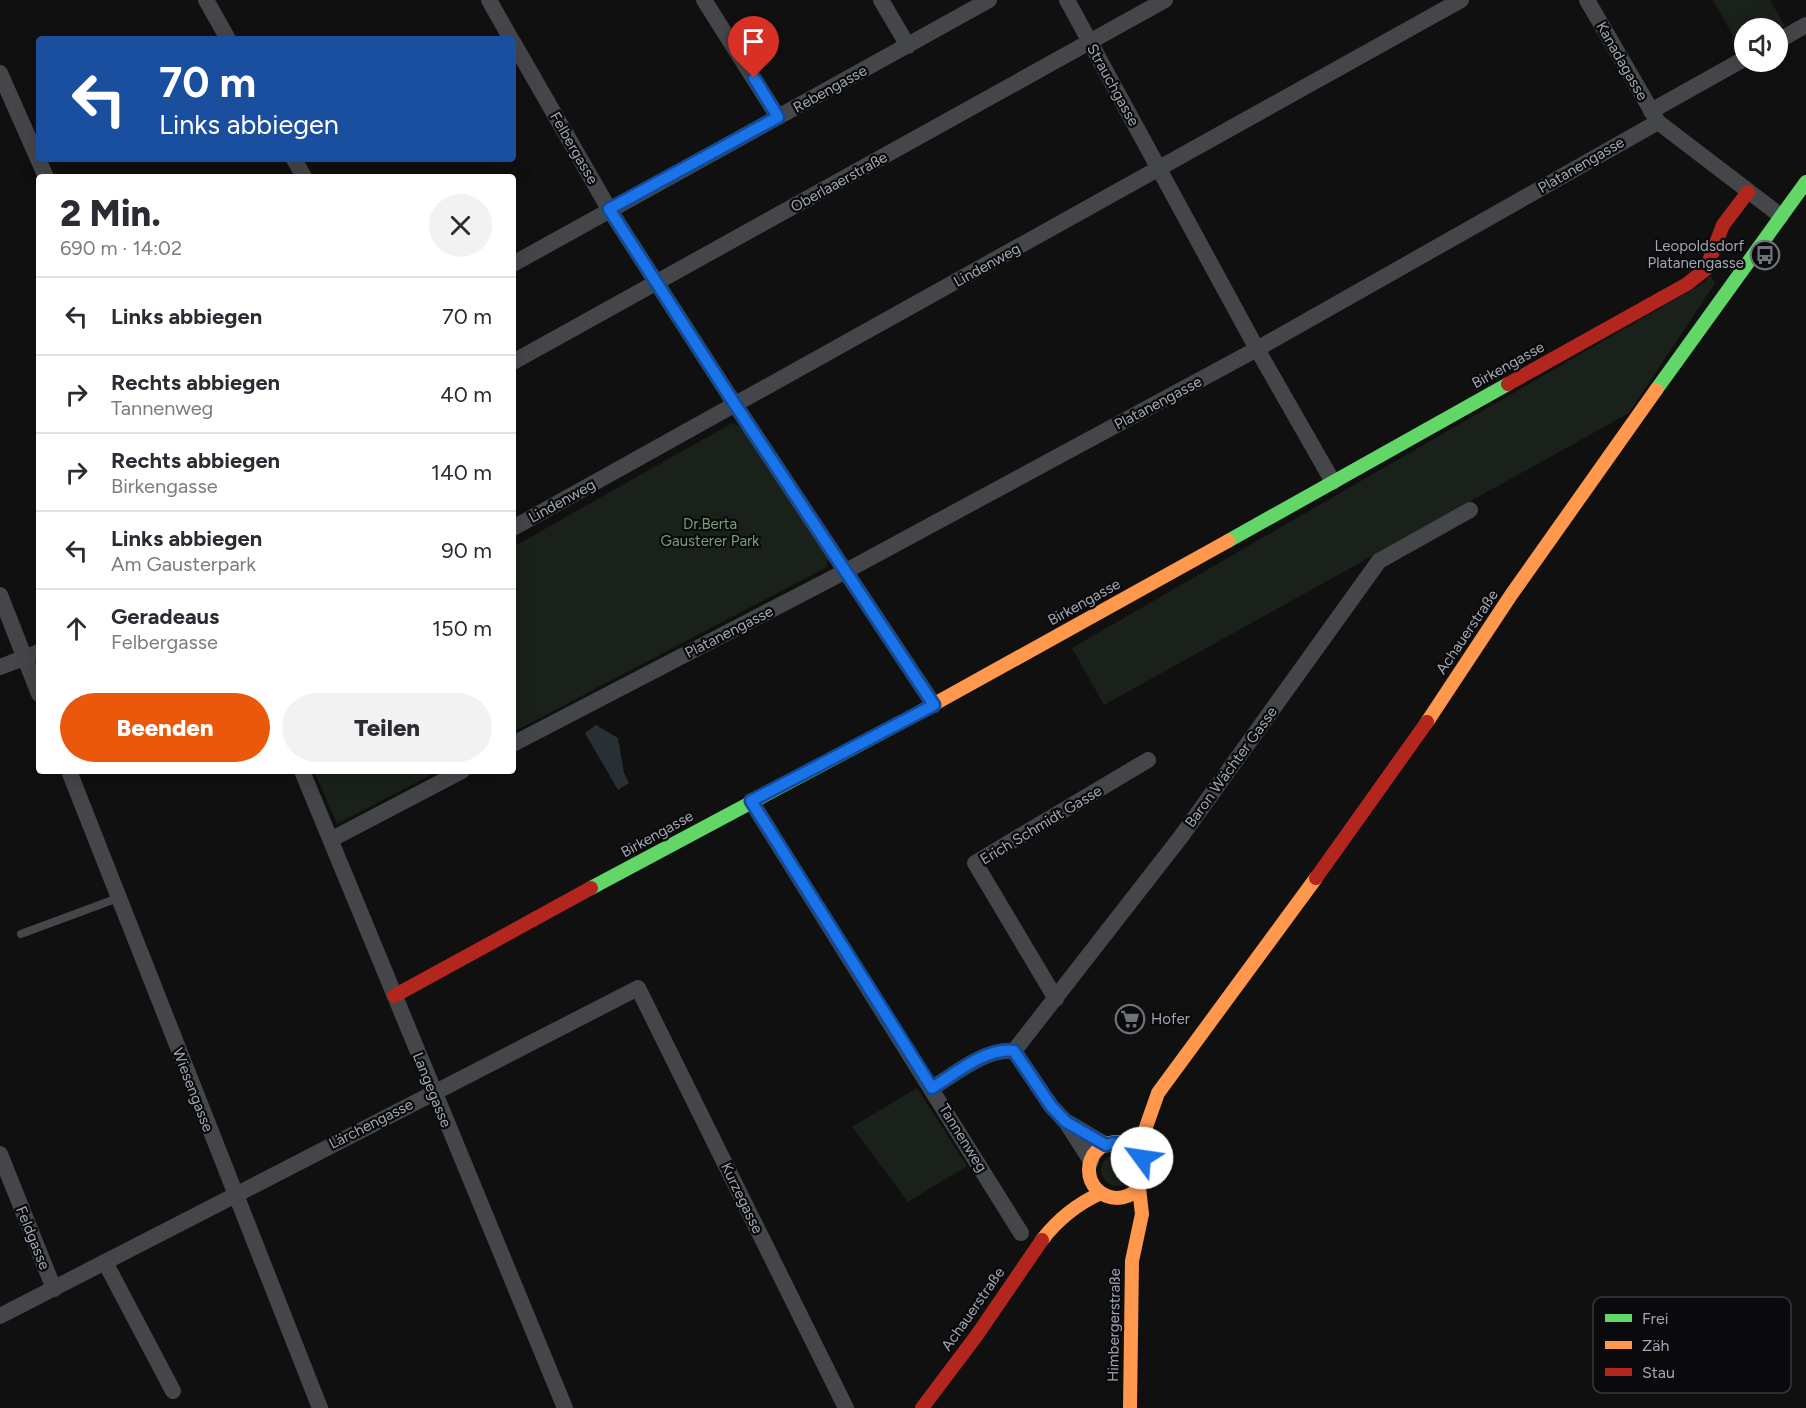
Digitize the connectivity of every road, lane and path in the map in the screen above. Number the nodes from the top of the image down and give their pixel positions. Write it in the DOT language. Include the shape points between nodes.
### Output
graph roads {
  1 [pos="206,0"];
  2 [pos="489,0"];
  3 [pos="704,0"];
  4 [pos="881,0"];
  5 [pos="989,0"];
  6 [pos="1067,0"];
  7 [pos="1165,0"];
  8 [pos="1461,0"];
  9 [pos="1587,0"];
  10 [pos="1806,26"];
  11 [pos="226,36"];
  12 [pos="509,36"];
  13 [pos="1788,36"];
  14 [pos="1090,43"];
  15 [pos="908,46"];
  16 [pos="516,48"];
  17 [pos="1734,65"];
  18 [pos="0,73"];
  19 [pos="1654,116"];
  20 [pos="778,117"];
  21 [pos="36,154"];
  22 [pos="1160,170"];
  23 [pos="1806,182"];
  24 [pos="1748,192"];
  25 [pos="609,209"];
  26 [pos="1781,216"];
  27 [pos="516,262"];
  28 [pos="657,284"];
  29 [pos="1257,350"];
  30 [pos="516,360"];
  31 [pos="734,403"];
  32 [pos="1333,482"];
  33 [pos="1470,510"];
  34 [pos="516,526"];
  35 [pos="846,571"];
  36 [pos="0,595"];
  37 [pos="32,655"];
  38 [pos="0,667"];
  39 [pos="36,677"];
  40 [pos="934,705"];
  41 [pos="516,742"];
  42 [pos="1148,760"];
  43 [pos="70,774"];
  44 [pos="303,774"];
  45 [pos="456,774"];
  46 [pos="751,801"];
  47 [pos="332,838"];
  48 [pos="118,898"];
  49 [pos="21,933"];
  50 [pos="638,988"];
  51 [pos="394,996"];
  52 [pos="1056,999"];
  53 [pos="1014,1051"];
  54 [pos="932,1088"];
  55 [pos="433,1093"];
  56 [pos="1154,1100"];
  57 [pos="1066,1122"];
  58 [pos="1111,1144"];
  59 [pos="0,1154"];
  60 [pos="1142,1158"];
  61 [pos="1090,1166"];
  62 [pos="1080,1183"];
  63 [pos="1139,1188"];
  64 [pos="234,1194"];
  65 [pos="1107,1195"];
  66 [pos="1065,1198"];
  67 [pos="1050,1229"];
  68 [pos="1021,1233"];
  69 [pos="1135,1242"];
  70 [pos="105,1262"];
  71 [pos="54,1289"];
  72 [pos="0,1316"];
  73 [pos="173,1391"];
  74 [pos="320,1408"];
  75 [pos="565,1408"];
  76 [pos="846,1408"];
  77 [pos="922,1408"];
  78 [pos="1130,1408"];
  1 -- 11 [label="street"];
  2 -- 12 [label="street, Felbergasse"];
  3 -- 20 [label="street"];
  4 -- 15 [label="street"];
  5 -- 15 [label="street, Rebengasse"];
  6 -- 14 [label="street, Strauchgasse"];
  7 -- 14 [label="street, Oberlaaerstraße"];
  8 -- 22 [label="street, Lindenweg"];
  9 -- 19 [label="street, Kanadagasse"];
  10 -- 13 [label="street"];
  14 -- 22 [label="street, Strauchgasse"];
  14 -- 28 [label="street, Oberlaaerstraße"];
  15 -- 20 [label="street, Rebengasse"];
  16 -- 25 [label="street, Felbergasse"];
  17 -- 19 [label="street, Platanengasse"];
  18 -- 21 [label="street"];
  19 -- 24 [label="street"];
  19 -- 29 [label="street, Platanengasse"];
  20 -- 25 [label="street, Rebengasse"];
  22 -- 29 [label="street, Strauchgasse"];
  22 -- 31 [label="street, Lindenweg"];
  23 -- 26 [label="street, Achauerstraße"];
  24 -- 26 [label="street"];
  24 -- 32 [label="street, Birkengasse" via="1723,225 1706,269 1687,284"];
  25 -- 27 [label="street, Rebengasse"];
  25 -- 28 [label="street, Felbergasse"];
  26 -- 56 [label="street, Achauerstraße" via="1511,595 1391,775"];
  28 -- 30 [label="street, Oberlaaerstraße"];
  28 -- 31 [label="street, Felbergasse"];
  29 -- 32 [label="street"];
  29 -- 35 [label="street, Platanengasse"];
  31 -- 34 [label="street, Lindenweg"];
  31 -- 35 [label="street, Felbergasse"];
  32 -- 40 [label="street, Birkengasse"];
  33 -- 52 [label="street, Baron Wächter Gasse" via="1379,561 1180,838"];
  35 -- 40 [label="street, Felbergasse"];
  35 -- 41 [label="street, Platanengasse"];
  36 -- 37 [label="street"];
  37 -- 38 [label="street"];
  37 -- 39 [label="street"];
  40 -- 46 [label="street, Birkengasse"];
  42 -- 52 [label="street, Erich Schmidt Gasse" via="975,863"];
  43 -- 48 [label="street, Wiesengasse"];
  44 -- 47 [label="street, Langegasse"];
  45 -- 47 [label="street"];
  46 -- 51 [label="street, Birkengasse"];
  46 -- 54 [label="street, Tannenweg"];
  47 -- 51 [label="street, Langegasse"];
  48 -- 49 [label="lane"];
  48 -- 64 [label="street, Wiesengasse"];
  50 -- 55 [label="street, Lärchengasse"];
  50 -- 76 [label="street, Kurzegasse"];
  51 -- 55 [label="street, Langegasse"];
  52 -- 53 [label="street, Baron Wächter Gasse"];
  53 -- 54 [label="street" via="987,1055"];
  53 -- 57 [label="street"];
  54 -- 68 [label="street, Tannenweg"];
  55 -- 64 [label="street, Lärchengasse"];
  55 -- 75 [label="street, Langegasse"];
  56 -- 58 [label="street, Achauerstraße"];
  56 -- 60 [label="street, Achauerstraße"];
  57 -- 58 [label="street"];
  57 -- 61 [label="street"];
  58 -- 60 [label="street" via="1131,1146"];
  58 -- 61 [label="street" via="1096,1152"];
  59 -- 71 [label="street, Feldgasse"];
  60 -- 63 [label="street" via="1145,1173"];
  61 -- 62 [label="street"];
  61 -- 65 [label="street" via="1092,1181"];
  63 -- 65 [label="street" via="1130,1195"];
  63 -- 69 [label="street, Himbergerstraße" via="1142,1225"];
  64 -- 70 [label="street, Lärchengasse"];
  64 -- 74 [label="street, Wiesengasse"];
  65 -- 67 [label="street, Achauerstraße" via="1083,1200"];
  65 -- 69 [label="street, Himbergerstraße" via="1127,1213"];
  66 -- 67 [label="street, Achauerstraße" via="1055,1211"];
  67 -- 77 [label="street, Achauerstraße"];
  69 -- 78 [label="street, Himbergerstraße"];
  70 -- 71 [label="street, Lärchengasse"];
  70 -- 73 [label="street"];
  71 -- 72 [label="street, Lärchengasse"];
}
